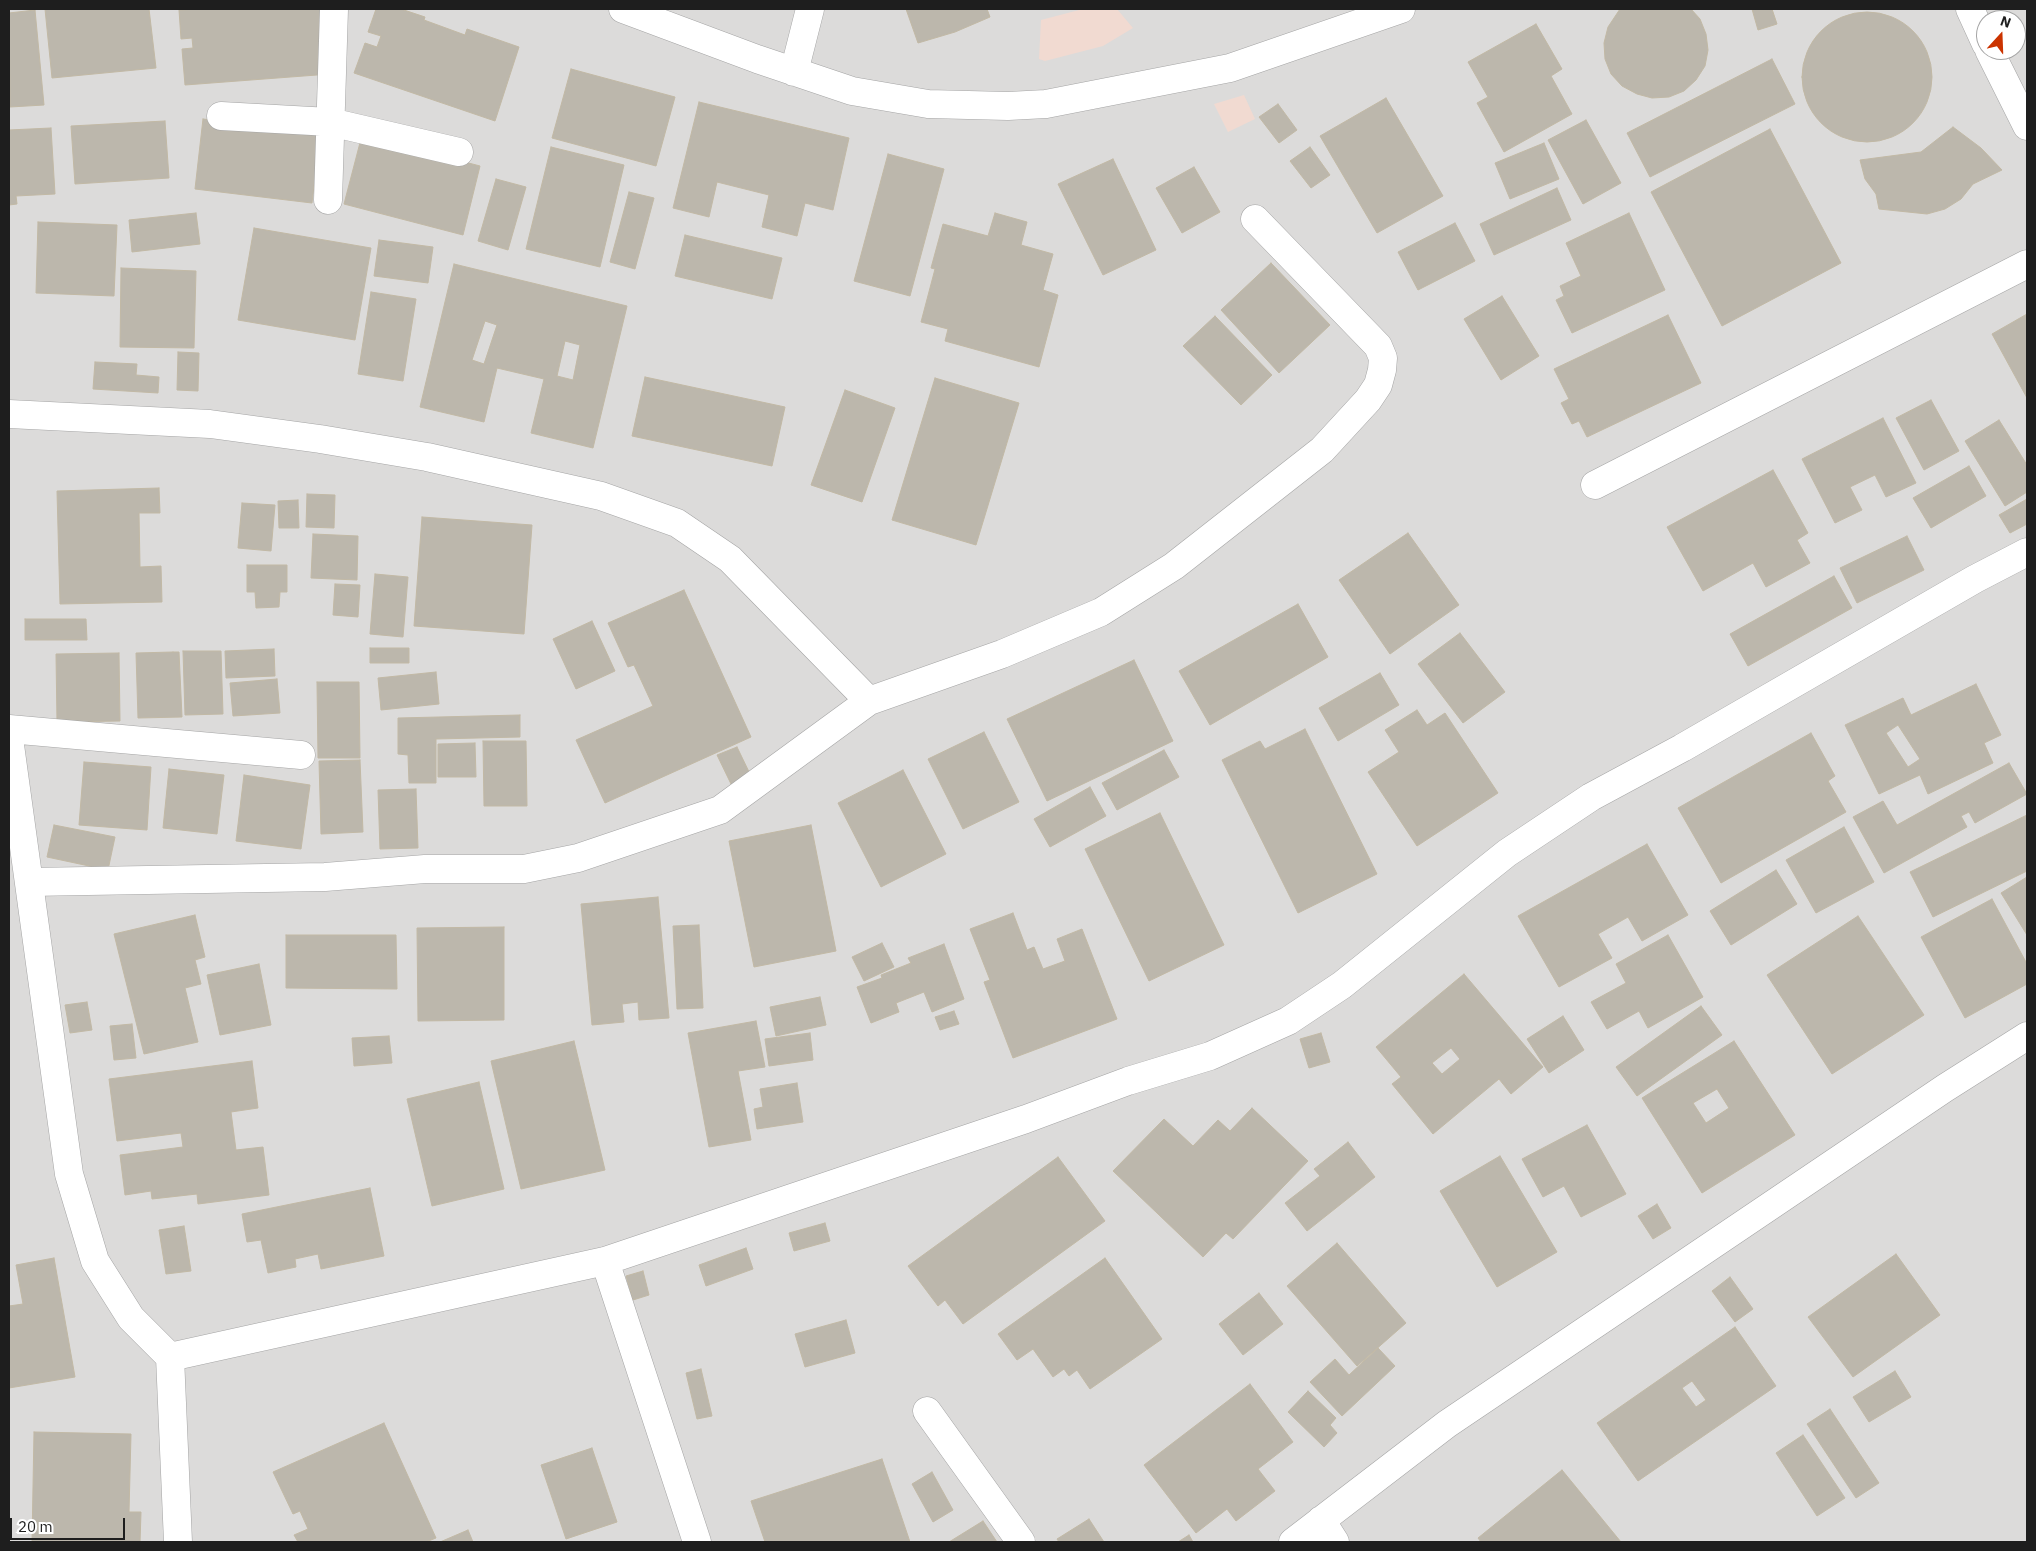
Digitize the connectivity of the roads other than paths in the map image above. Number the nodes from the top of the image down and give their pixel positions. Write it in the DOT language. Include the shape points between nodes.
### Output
graph roads {
  1 [pos="334,9"];
  2 [pos="623,9"];
  3 [pos="810,9"];
  4 [pos="1401,9"];
  5 [pos="1970,9"];
  6 [pos="1976,22"];
  7 [pos="1994,60"];
  8 [pos="794,72"];
  9 [pos="222,116"];
  10 [pos="330,122"];
  11 [pos="2027,126"];
  12 [pos="459,152"];
  13 [pos="328,200"];
  14 [pos="1255,219"];
  15 [pos="2027,264"];
  16 [pos="9,414"];
  17 [pos="1595,485"];
  18 [pos="2027,552"];
  19 [pos="869,701"];
  20 [pos="9,729"];
  21 [pos="9,738"];
  22 [pos="301,755"];
  23 [pos="29,882"];
  24 [pos="2027,1036"];
  25 [pos="604,1261"];
  26 [pos="170,1357"];
  27 [pos="927,1411"];
  28 [pos="1328,1531"];
  29 [pos="178,1542"];
  30 [pos="697,1542"];
  31 [pos="1021,1542"];
  32 [pos="1293,1542"];
  1 -- 10 [label="street"];
  2 -- 8 [label="street"];
  3 -- 8 [label="street"];
  4 -- 8 [label="street" via="1230,68 1046,104 928,104 852,91"];
  5 -- 6 [label="street"];
  7 -- 11 [label="street"];
  9 -- 10 [label="street"];
  10 -- 12 [label="street"];
  10 -- 13 [label="street"];
  14 -- 19 [label="street" via="1378,346 1383,358 1382,370 1368,400 1322,450 1174,566 1101,612 1002,654"];
  15 -- 17 [label="street"];
  16 -- 19 [label="street" via="210,424 427,456 601,496 677,523 730,560"];
  18 -- 25 [label="street" via="1591,797 1507,853 1357,973 1288,1021 1210,1056 1128,1081 1026,1119"];
  19 -- 23 [label="street" via="720,810 578,858 524,869 425,869 325,876"];
  20 -- 22 [label="street"];
  21 -- 23 [label="street"];
  23 -- 26 [label="street" via="68,1174 95,1261 132,1318"];
  24 -- 28 [label="street" via="1830,1164 1447,1424"];
  25 -- 26 [label="street"];
  25 -- 30 [label="street"];
  26 -- 29 [label="street"];
  27 -- 31 [label="street"];
  28 -- 32 [label="street"];
}
